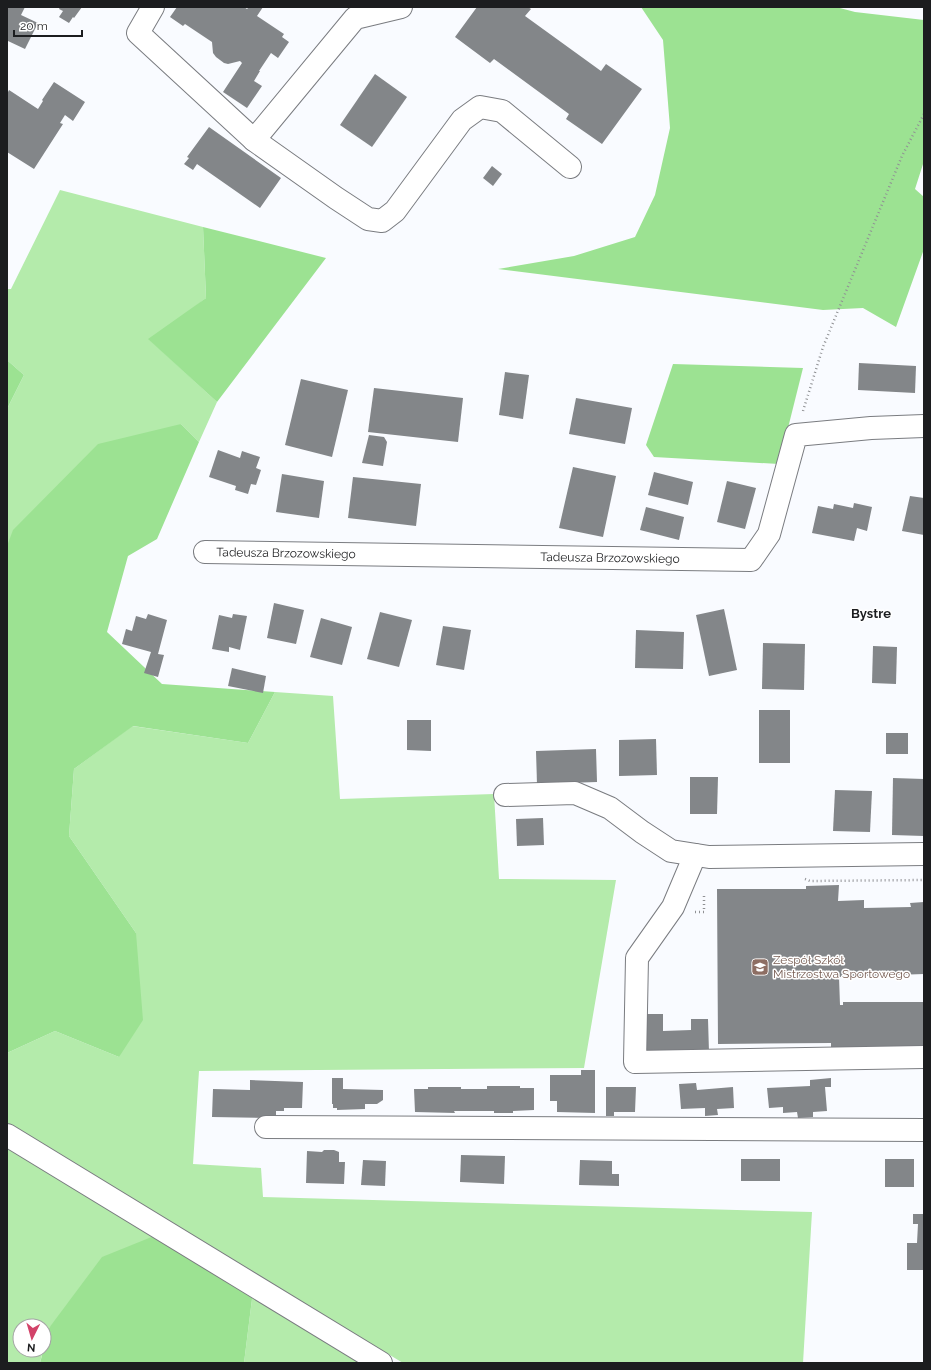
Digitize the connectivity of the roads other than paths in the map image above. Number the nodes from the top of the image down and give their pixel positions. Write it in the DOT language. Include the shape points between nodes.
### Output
graph roads {
  1 [pos="153,7"];
  2 [pos="401,7"];
  3 [pos="254,140"];
  4 [pos="570,167"];
  5 [pos="924,426"];
  6 [pos="205,552"];
  7 [pos="505,795"];
  8 [pos="924,854"];
  9 [pos="695,855"];
  10 [pos="924,1057"];
  11 [pos="266,1127"];
  12 [pos="924,1130"];
  13 [pos="7,1135"];
  14 [pos="381,1363"];
  1 -- 3 [label="street" via="138,33"];
  2 -- 3 [label="street" via="355,18"];
  3 -- 4 [label="street" via="361,214 382,221 395,212 462,120 480,107 502,111"];
  5 -- 6 [label="street, Tadeusza Brzozowskiego" via="796,435 769,534 751,560"];
  7 -- 9 [label="street" via="575,793 610,808 671,851"];
  8 -- 9 [label="street" via="708,857"];
  9 -- 10 [label="street" via="673,907 636,958 635,1062"];
  11 -- 12 [label="street"];
  13 -- 14 [label="street"];
}
